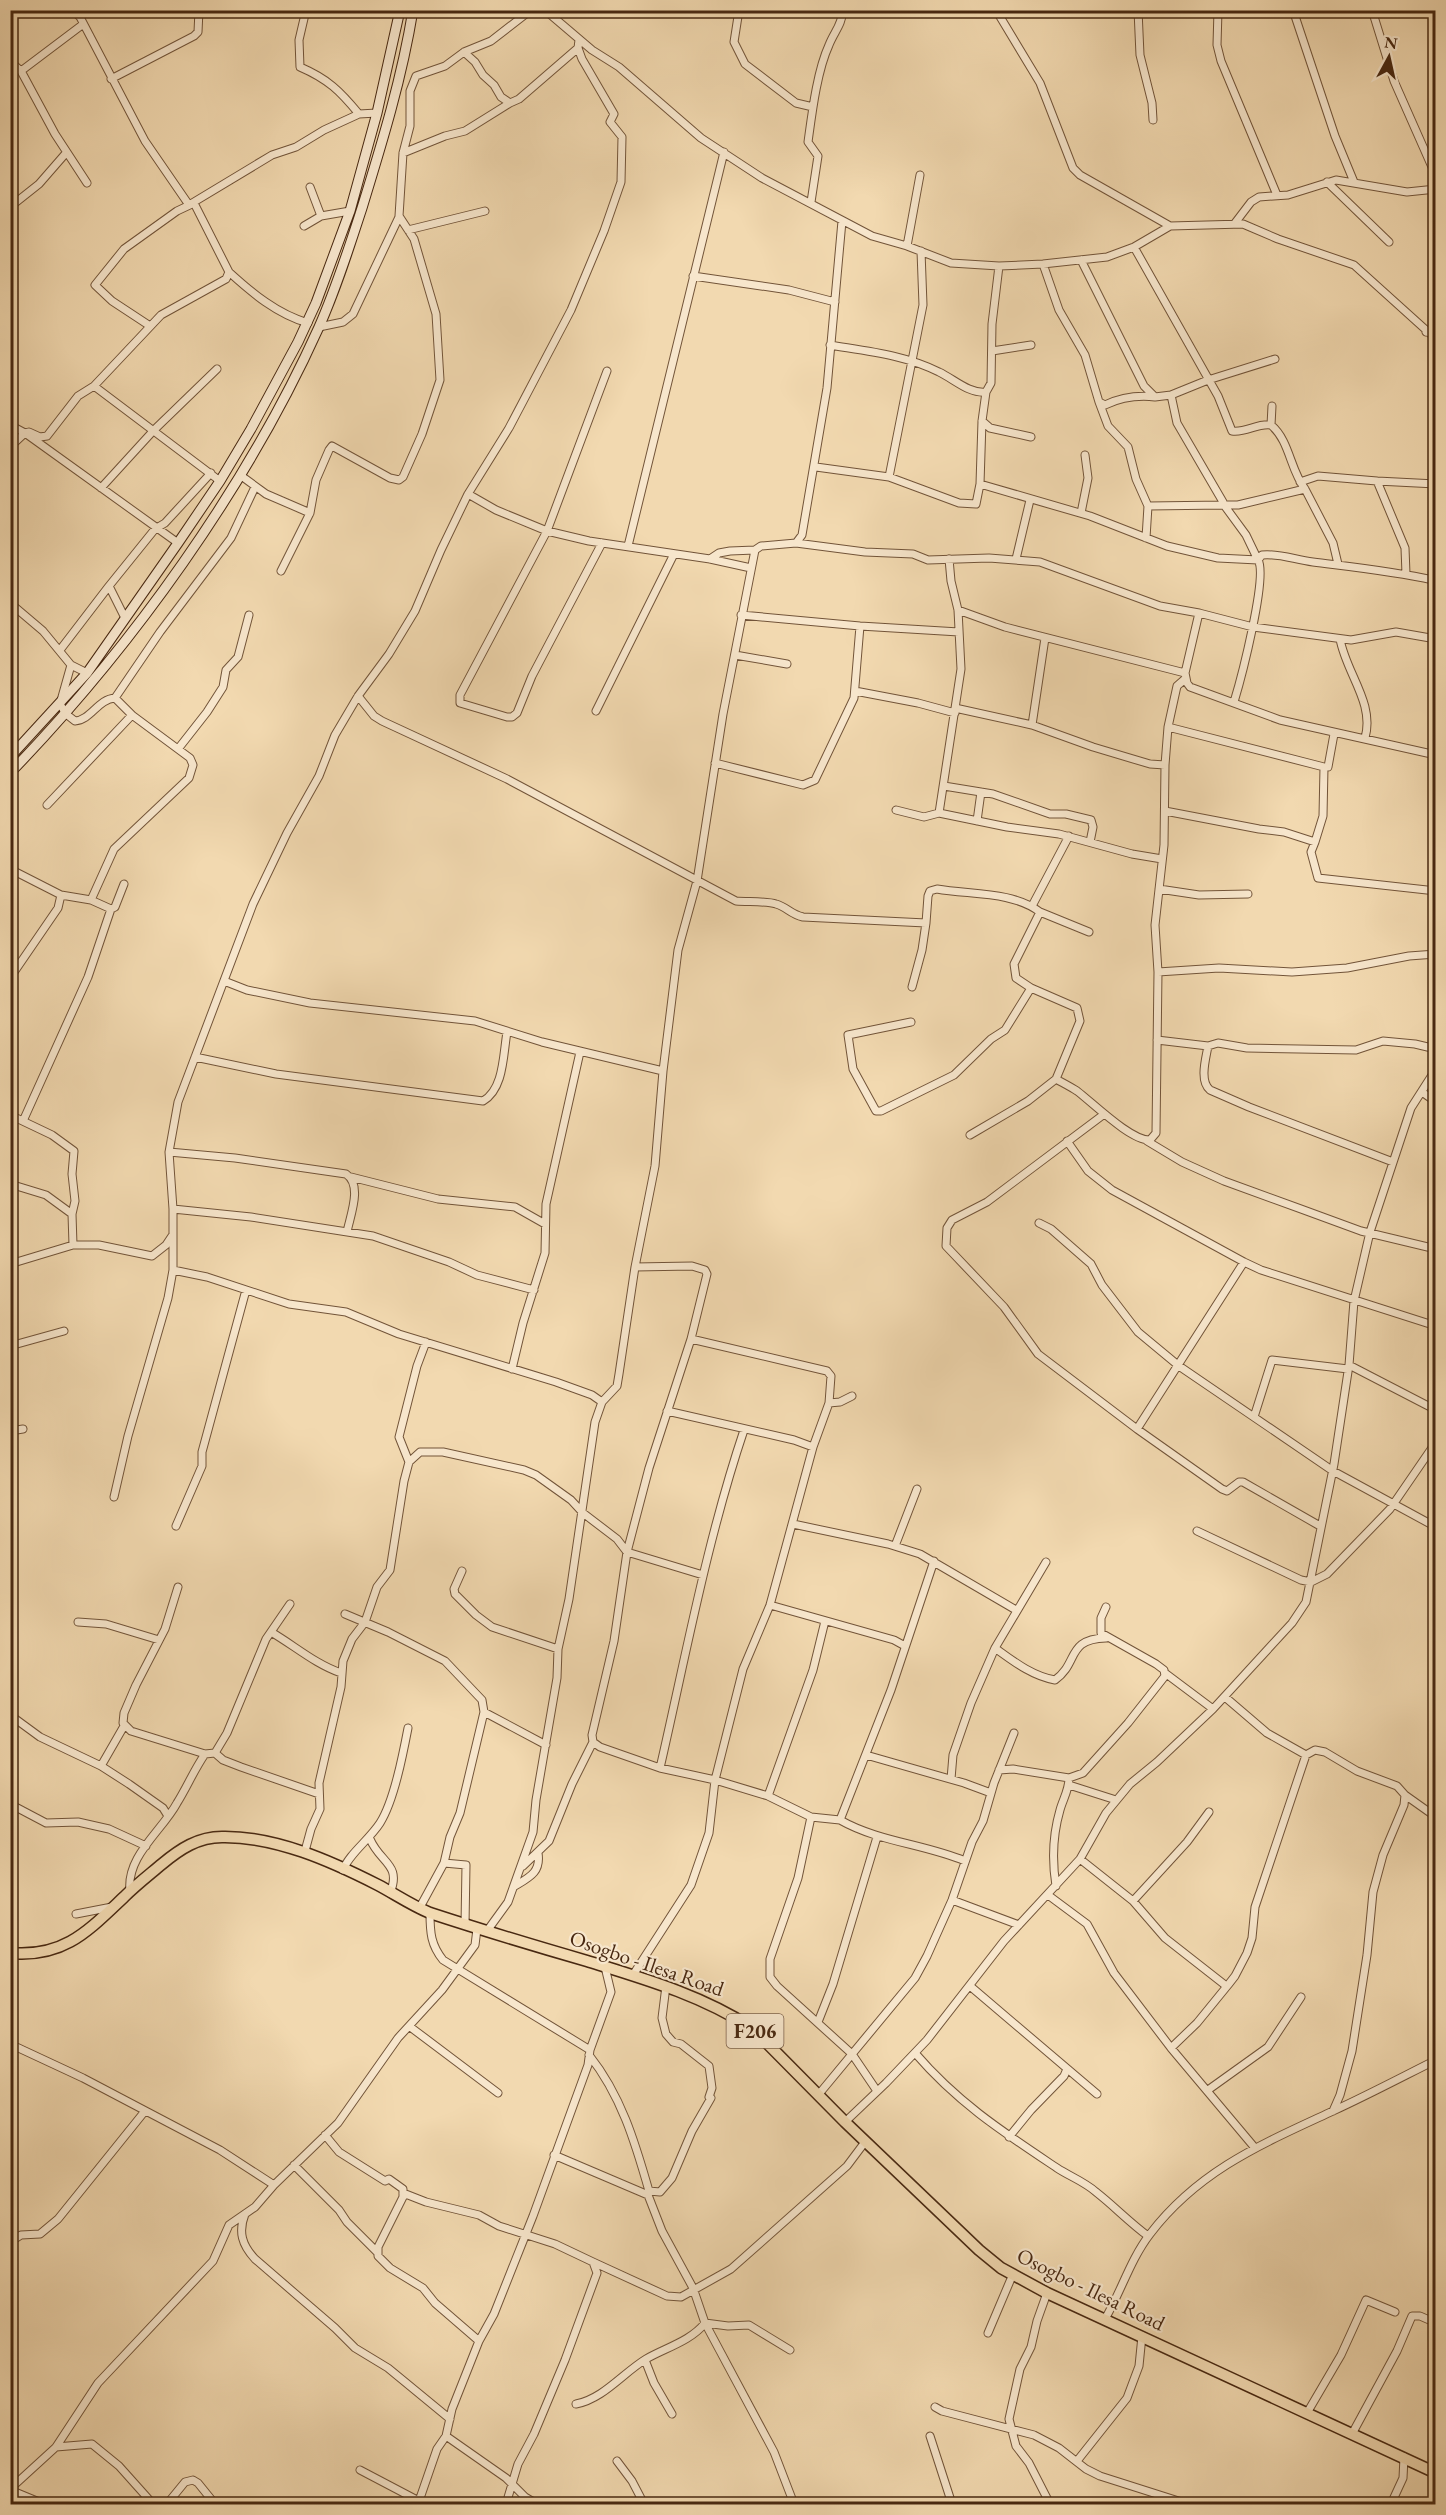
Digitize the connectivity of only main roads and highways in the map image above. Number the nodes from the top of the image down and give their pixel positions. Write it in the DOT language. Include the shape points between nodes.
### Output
graph roads {
  1 [pos="400,10"];
  2 [pos="413,10"];
  3 [pos="10,757"];
  4 [pos="10,773"];
  5 [pos="10,1953"];
  6 [pos="1436,2473"];
  1 -- 3 [label="main road" via="350,211 308,323 251,429 178,543 87,673"];
  2 -- 4 [label="main road" via="386,130 319,327 240,475 144,616 66,714"];
  5 -- 6 [label="main road, Osogbo - Ilesa Road / F206" via="57,1949 80,1938 179,1850 204,1839 245,1839 305,1851 424,1911 708,2002 752,2028 972,2244 1013,2274"];
}
